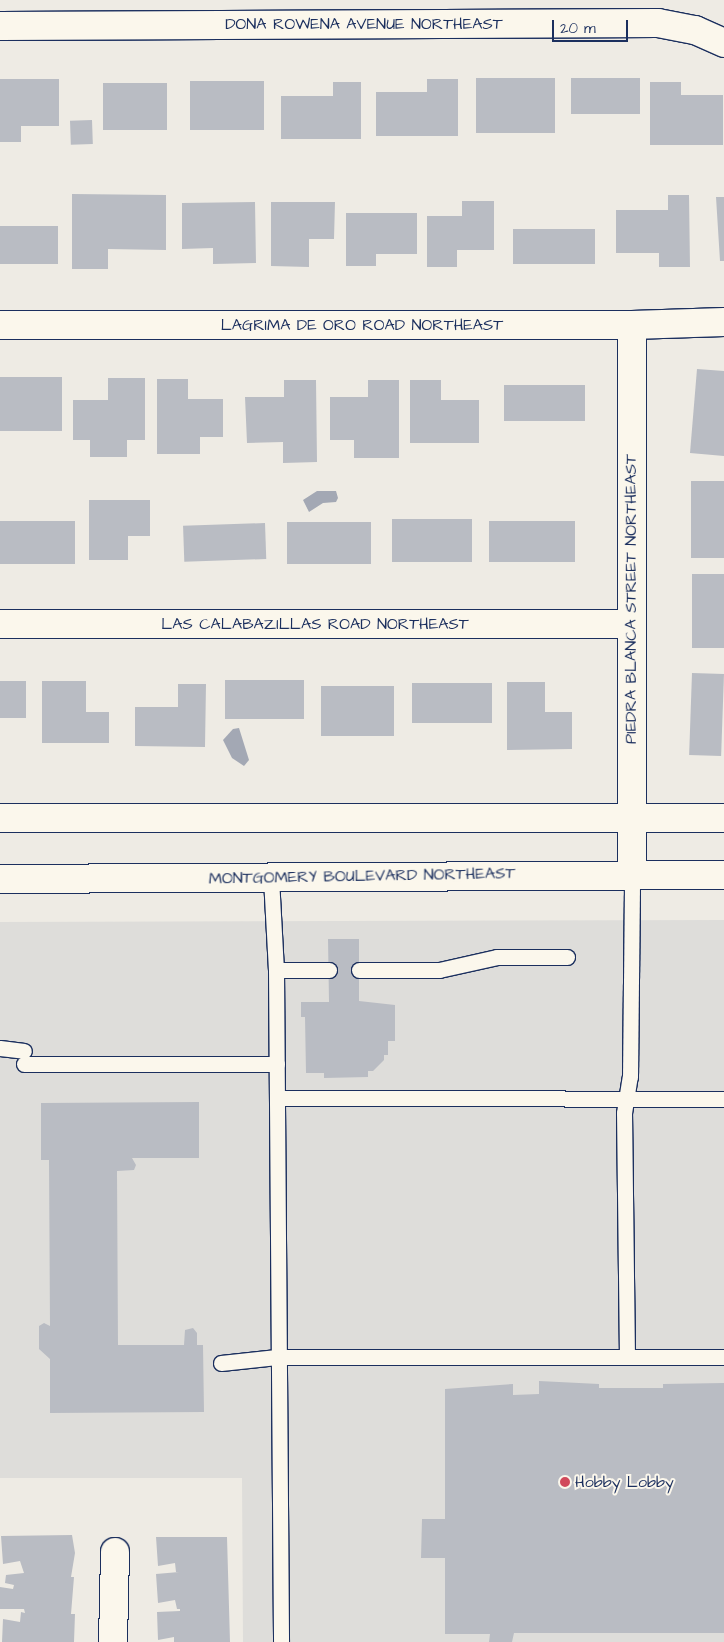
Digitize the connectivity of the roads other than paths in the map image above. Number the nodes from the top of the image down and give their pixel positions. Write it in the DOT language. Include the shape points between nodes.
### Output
graph roads {
  1 [pos="0,26"];
  2 [pos="724,43"];
  3 [pos="724,322"];
  4 [pos="0,325"];
  5 [pos="632,325"];
  6 [pos="0,624"];
  7 [pos="631,624"];
  8 [pos="0,818"];
  9 [pos="630,818"];
  10 [pos="724,818"];
  11 [pos="632,874"];
  12 [pos="724,875"];
  13 [pos="0,878"];
  14 [pos="271,878"];
  15 [pos="567,957"];
  16 [pos="276,970"];
  17 [pos="329,970"];
  18 [pos="359,970"];
  19 [pos="0,1048"];
  20 [pos="276,1064"];
  21 [pos="277,1098"];
  22 [pos="627,1098"];
  23 [pos="724,1099"];
  24 [pos="276,1357"];
  25 [pos="627,1357"];
  26 [pos="724,1357"];
  27 [pos="221,1363"];
  28 [pos="115,1552"];
  29 [pos="113,1642"];
  30 [pos="281,1642"];
  1 -- 2 [label="street, DONA ROWENA AVENUE NORTHEAST" via="658,22 695,30"];
  3 -- 5 [label="street, LAGRIMA DE ORO ROAD NORTHEAST"];
  4 -- 5 [label="street, LAGRIMA DE ORO ROAD NORTHEAST"];
  5 -- 7 [label="street, PIEDRA BLANCA STREET NORTHEAST"];
  6 -- 7 [label="street, LAS CALABAZILLAS ROAD NORTHEAST"];
  7 -- 9 [label="street, PIEDRA BLANCA STREET NORTHEAST"];
  8 -- 9 [label="street"];
  9 -- 10 [label="street"];
  9 -- 11 [label="street, PIEDRA BLANCA STREET NORTHEAST"];
  11 -- 12 [label="street, MONTGOMERY BOULEVARD NORTHEAST"];
  11 -- 14 [label="street, MONTGOMERY BOULEVARD NORTHEAST"];
  11 -- 22 [label="lane" via="630,1077"];
  13 -- 14 [label="street, MONTGOMERY BOULEVARD NORTHEAST"];
  14 -- 16 [label="lane"];
  15 -- 18 [label="lane" via="497,957 439,970"];
  16 -- 17 [label="lane"];
  16 -- 20 [label="lane"];
  19 -- 20 [label="lane" via="24,1058"];
  20 -- 21 [label="lane"];
  21 -- 22 [label="lane"];
  21 -- 24 [label="lane"];
  22 -- 23 [label="lane"];
  22 -- 25 [label="lane"];
  24 -- 25 [label="lane"];
  24 -- 27 [label="lane"];
  24 -- 30 [label="lane"];
  25 -- 26 [label="lane"];
  28 -- 29 [label="street"];
}
